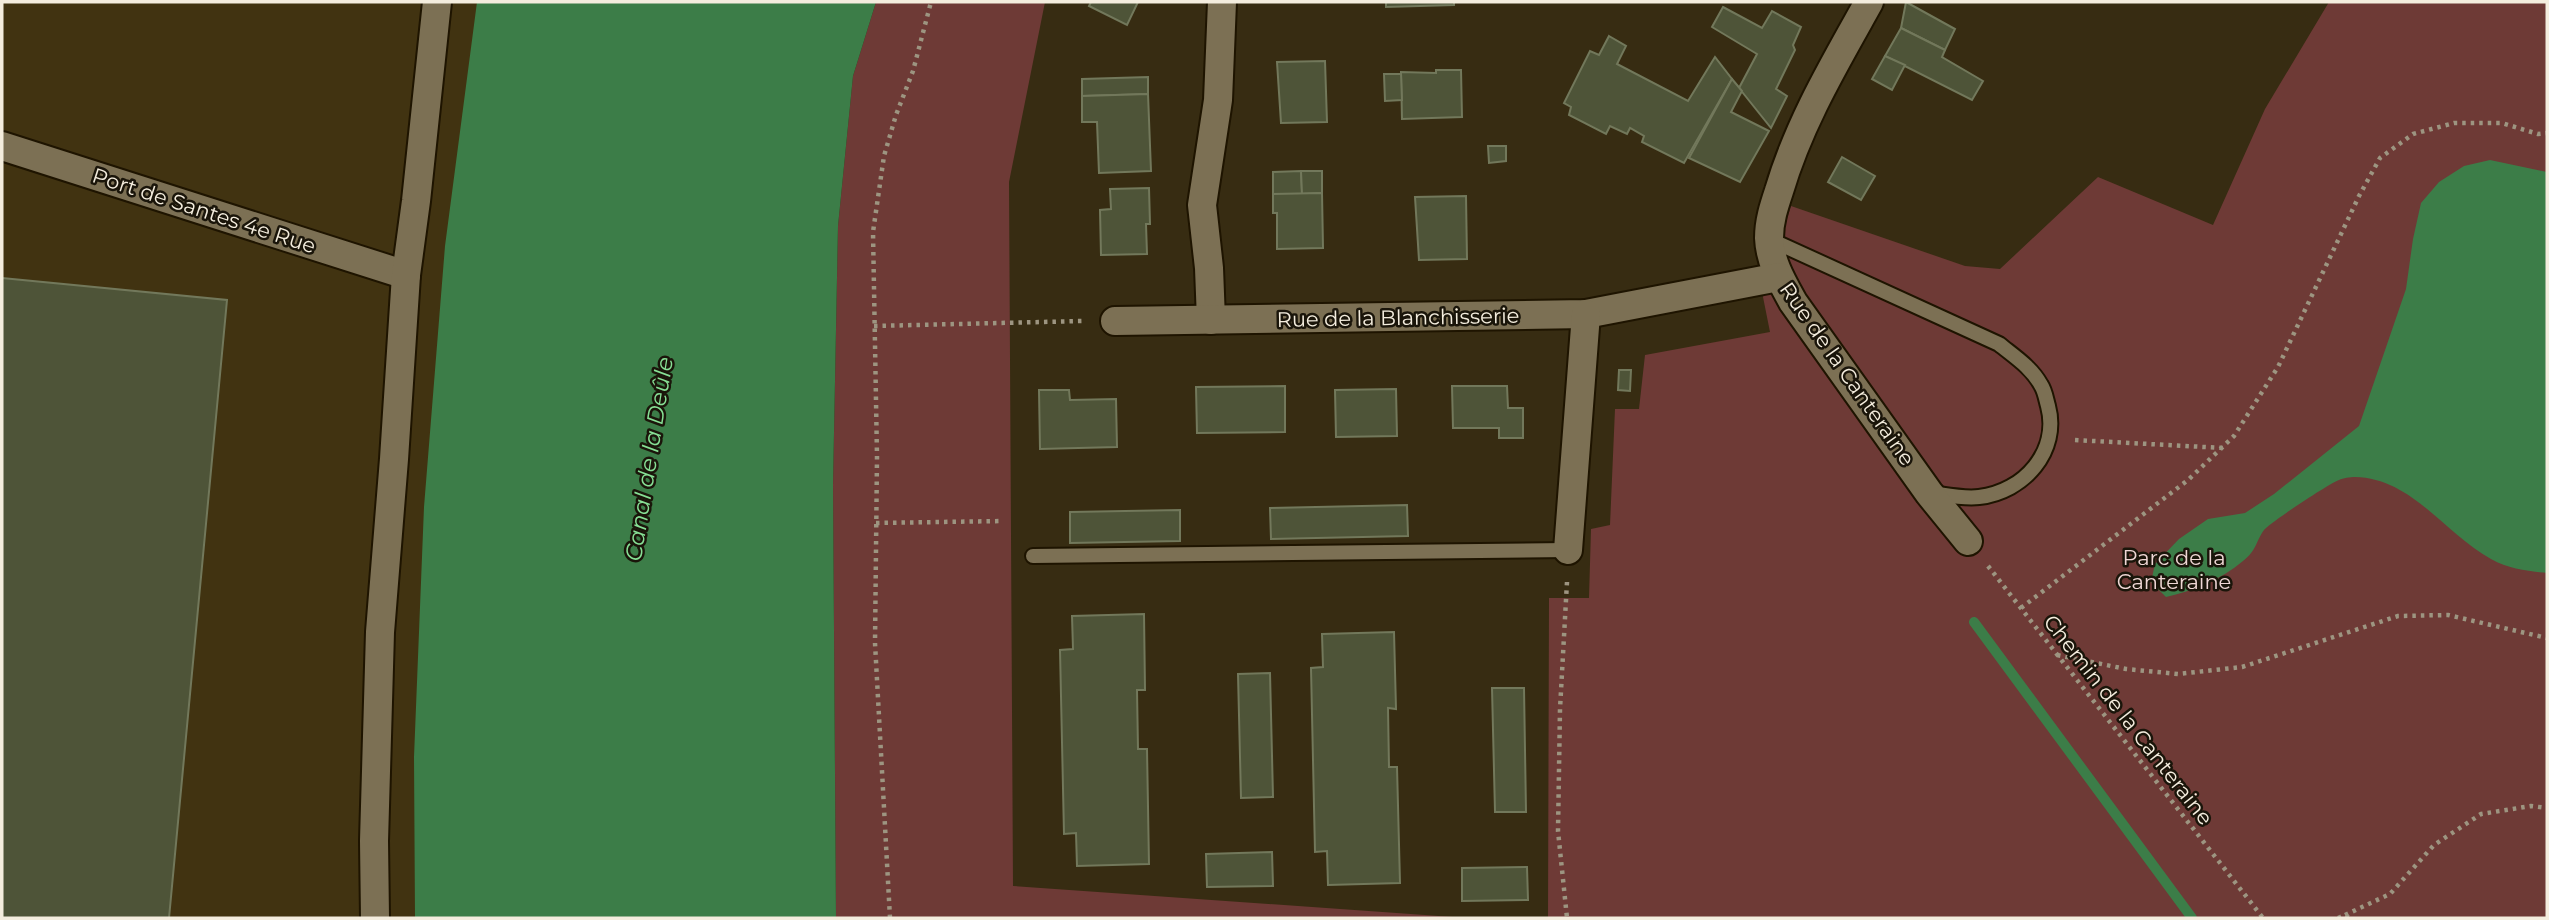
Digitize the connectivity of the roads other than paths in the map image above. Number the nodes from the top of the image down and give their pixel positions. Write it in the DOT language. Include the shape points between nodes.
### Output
graph roads {
  1 [pos="437,2"];
  2 [pos="1222,2"];
  3 [pos="1868,2"];
  4 [pos="2,146"];
  5 [pos="1769,239"];
  6 [pos="406,275"];
  7 [pos="1779,277"];
  8 [pos="1586,314"];
  9 [pos="1211,320"];
  10 [pos="1115,321"];
  11 [pos="1929,493"];
  12 [pos="1968,541"];
  13 [pos="1567,550"];
  14 [pos="1033,556"];
  15 [pos="375,918"];
  1 -- 6 [label="street"];
  2 -- 9 [label="street" via="1218,100 1202,205"];
  3 -- 5 [label="street, Rue de la Canteraine" via="1803,126 1784,174"];
  4 -- 6 [label="street, Port de Santes 4e Rue"];
  5 -- 7 [label="street, Rue de la Canteraine"];
  5 -- 11 [label="lane" via="1999,344 2026,365 2043,387 2050,412 2049,438 2046,452 2032,469 2007,489 1979,497"];
  6 -- 15 [label="street" via="380,632"];
  7 -- 8 [label="street, Rue de la Blanchisserie"];
  7 -- 11 [label="street, Rue de la Canteraine"];
  8 -- 9 [label="street, Rue de la Blanchisserie"];
  8 -- 13 [label="street"];
  9 -- 10 [label="street, Rue de la Blanchisserie"];
  11 -- 12 [label="street, Rue de la Canteraine"];
  13 -- 14 [label="lane"];
}
